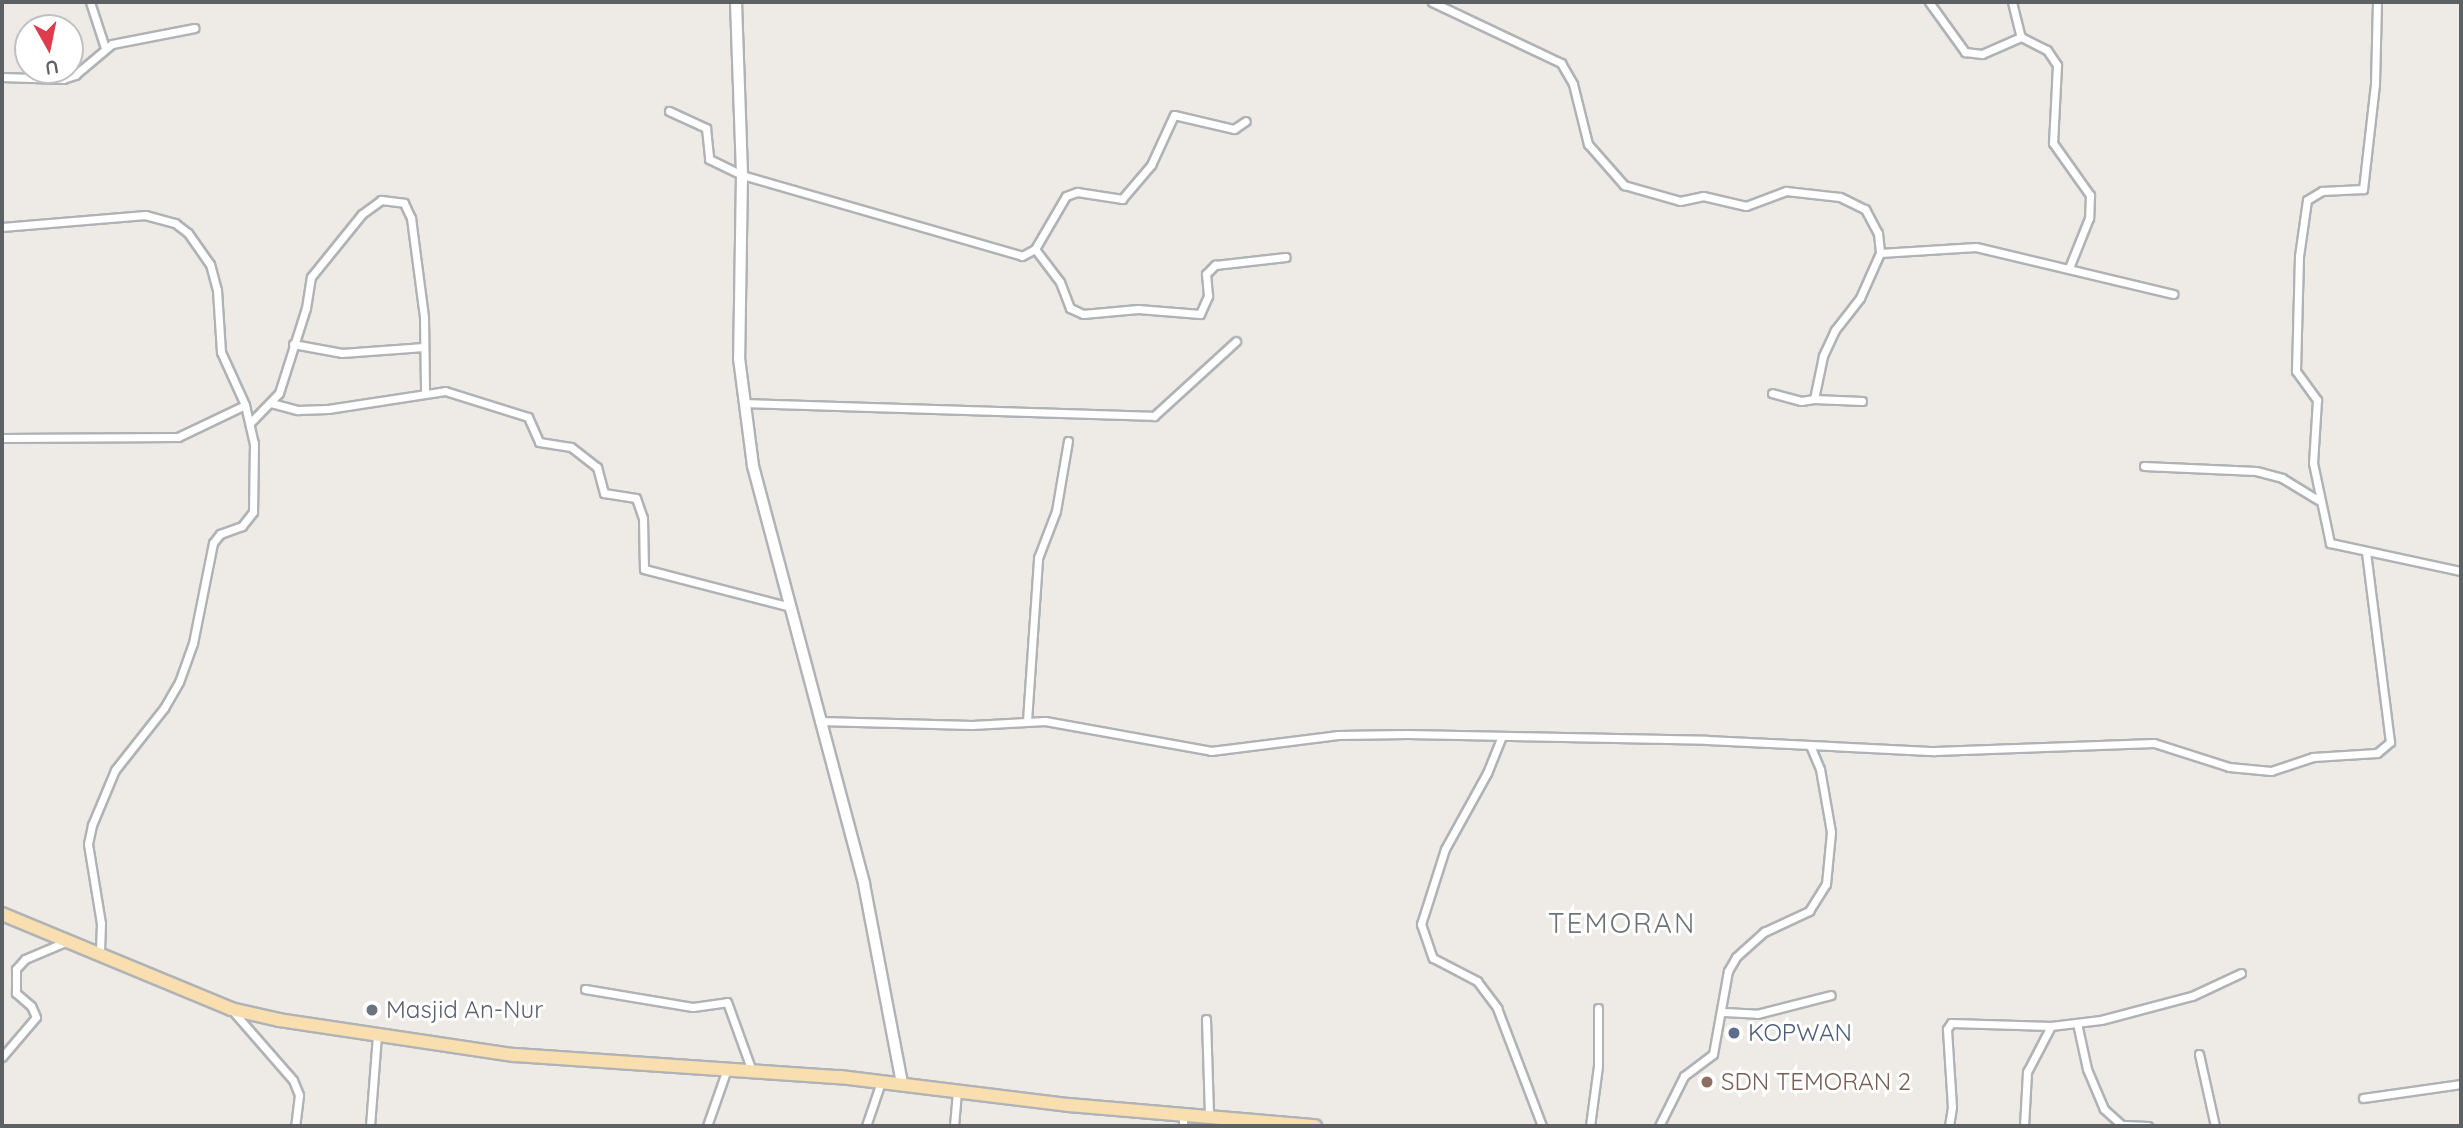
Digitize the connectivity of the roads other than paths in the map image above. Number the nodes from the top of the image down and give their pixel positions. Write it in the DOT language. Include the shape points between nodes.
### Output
graph roads {
  1 [pos="90,2"];
  2 [pos="736,2"];
  3 [pos="1433,2"];
  4 [pos="1929,2"];
  5 [pos="2012,2"];
  6 [pos="2377,2"];
  7 [pos="194,28"];
  8 [pos="2021,37"];
  9 [pos="105,48"];
  10 [pos="2,77"];
  11 [pos="669,111"];
  12 [pos="1246,121"];
  13 [pos="742,175"];
  14 [pos="2,227"];
  15 [pos="1035,249"];
  16 [pos="1880,253"];
  17 [pos="1286,257"];
  18 [pos="2069,268"];
  19 [pos="2173,294"];
  20 [pos="1236,341"];
  21 [pos="293,344"];
  22 [pos="424,347"];
  23 [pos="425,392"];
  24 [pos="1772,393"];
  25 [pos="1814,399"];
  26 [pos="1862,401"];
  27 [pos="271,403"];
  28 [pos="746,403"];
  29 [pos="245,405"];
  30 [pos="251,422"];
  31 [pos="2,438"];
  32 [pos="1068,441"];
  33 [pos="2144,466"];
  34 [pos="2318,500"];
  35 [pos="2366,553"];
  36 [pos="2461,571"];
  37 [pos="792,607"];
  38 [pos="819,721"];
  39 [pos="1027,721"];
  40 [pos="1502,736"];
  41 [pos="1810,746"];
  42 [pos="2,914"];
  43 [pos="66,942"];
  44 [pos="100,954"];
  45 [pos="2241,973"];
  46 [pos="585,989"];
  47 [pos="1831,995"];
  48 [pos="1598,1008"];
  49 [pos="231,1009"];
  50 [pos="1724,1012"];
  51 [pos="1206,1019"];
  52 [pos="2077,1023"];
  53 [pos="2051,1026"];
  54 [pos="377,1035"];
  55 [pos="2200,1054"];
  56 [pos="2,1057"];
  57 [pos="727,1069"];
  58 [pos="752,1072"];
  59 [pos="881,1082"];
  60 [pos="902,1084"];
  61 [pos="2461,1084"];
  62 [pos="957,1091"];
  63 [pos="2363,1098"];
  64 [pos="1209,1117"];
  65 [pos="1183,1121"];
  66 [pos="295,1126"];
  67 [pos="370,1126"];
  68 [pos="707,1126"];
  69 [pos="866,1126"];
  70 [pos="954,1126"];
  71 [pos="1315,1126"];
  72 [pos="1542,1126"];
  73 [pos="1590,1126"];
  74 [pos="1659,1126"];
  75 [pos="1949,1126"];
  76 [pos="2024,1126"];
  77 [pos="2148,1126"];
  78 [pos="2215,1126"];
  1 -- 9 [label="street"];
  2 -- 13 [label="street"];
  3 -- 16 [label="street" via="1561,63 1573,84 1588,144 1624,185 1672,200 1703,196 1740,207 1786,191 1855,201 1878,233"];
  4 -- 8 [label="street" via="1965,52 1982,54"];
  5 -- 8 [label="street"];
  6 -- 34 [label="street" via="2375,84 2362,190 2322,191 2307,200 2299,256 2295,365 2317,400 2313,463"];
  7 -- 9 [label="street"];
  8 -- 18 [label="street" via="2048,50 2055,60 2058,92 2053,143 2090,195 2089,218"];
  9 -- 10 [label="street" via="75,75"];
  11 -- 13 [label="street" via="706,128 709,159"];
  12 -- 15 [label="street" via="1234,129 1174,115 1151,166 1122,199 1077,192 1066,196"];
  13 -- 15 [label="street" via="1009,256"];
  13 -- 28 [label="street" via="739,358"];
  14 -- 29 [label="street" via="145,215 175,223 197,242 210,264 217,290 221,352"];
  15 -- 17 [label="street" via="1060,282 1070,308 1083,314 1138,309 1200,314 1208,296 1206,274 1215,265"];
  16 -- 18 [label="street" via="1976,247"];
  16 -- 25 [label="street" via="1874,274 1844,315 1823,356"];
  18 -- 19 [label="street"];
  20 -- 28 [label="street" via="1154,416"];
  21 -- 22 [label="street" via="342,353"];
  21 -- 22 [label="street" via="311,277 362,214 392,198 404,203 411,218"];
  21 -- 27 [label="street" via="279,393"];
  22 -- 23 [label="street"];
  23 -- 27 [label="street" via="327,409 298,410"];
  23 -- 37 [label="street" via="456,393 528,417 539,442 578,450 597,467 604,493 636,498 645,540 641,561 651,574"];
  24 -- 25 [label="street" via="1801,401"];
  25 -- 26 [label="street"];
  27 -- 30 [label="street"];
  28 -- 37 [label="street" via="761,510"];
  29 -- 30 [label="street"];
  29 -- 31 [label="street" via="178,437"];
  30 -- 44 [label="street" via="253,512 242,526 220,534 213,543 197,626 179,682 115,770 92,825 88,844"];
  32 -- 39 [label="street" via="1056,511 1038,558"];
  33 -- 34 [label="street" via="2256,471 2282,478"];
  34 -- 35 [label="street" via="2330,543"];
  35 -- 36 [label="street"];
  35 -- 41 [label="street" via="2390,727 2390,742 2383,751 2313,757 2260,772 2154,743 1935,751"];
  37 -- 38 [label="street"];
  38 -- 39 [label="street" via="972,725"];
  38 -- 60 [label="street" via="864,884"];
  39 -- 40 [label="street" via="1083,725 1195,751 1338,735"];
  40 -- 41 [label="street"];
  40 -- 72 [label="street" via="1445,849 1421,925 1433,958 1477,981 1497,1008"];
  41 -- 50 [label="street" via="1822,778 1831,832 1826,884 1809,911 1764,932 1736,957 1728,971"];
  42 -- 43 [label="main road"];
  43 -- 44 [label="main road"];
  43 -- 56 [label="street" via="26,959 16,969 16,993 36,1017"];
  44 -- 49 [label="main road"];
  45 -- 52 [label="street" via="2192,996"];
  46 -- 58 [label="street" via="693,1007 727,1002"];
  47 -- 50 [label="street" via="1757,1014"];
  48 -- 73 [label="street" via="1598,1066"];
  49 -- 54 [label="main road"];
  49 -- 66 [label="street" via="293,1080 299,1095"];
  50 -- 74 [label="street" via="1713,1054 1684,1076"];
  51 -- 64 [label="street"];
  52 -- 53 [label="street"];
  52 -- 77 [label="street" via="2087,1069 2105,1109 2122,1125"];
  53 -- 75 [label="street" via="1948,1025"];
  53 -- 76 [label="street" via="2027,1072"];
  54 -- 57 [label="main road" via="513,1055"];
  54 -- 67 [label="street"];
  55 -- 78 [label="street"];
  57 -- 58 [label="main road"];
  57 -- 68 [label="street"];
  58 -- 59 [label="main road"];
  59 -- 60 [label="main road"];
  59 -- 69 [label="street"];
  60 -- 62 [label="main road"];
  61 -- 63 [label="street"];
  62 -- 65 [label="main road"];
  62 -- 70 [label="street"];
  64 -- 65 [label="main road"];
  64 -- 71 [label="main road"];
}
